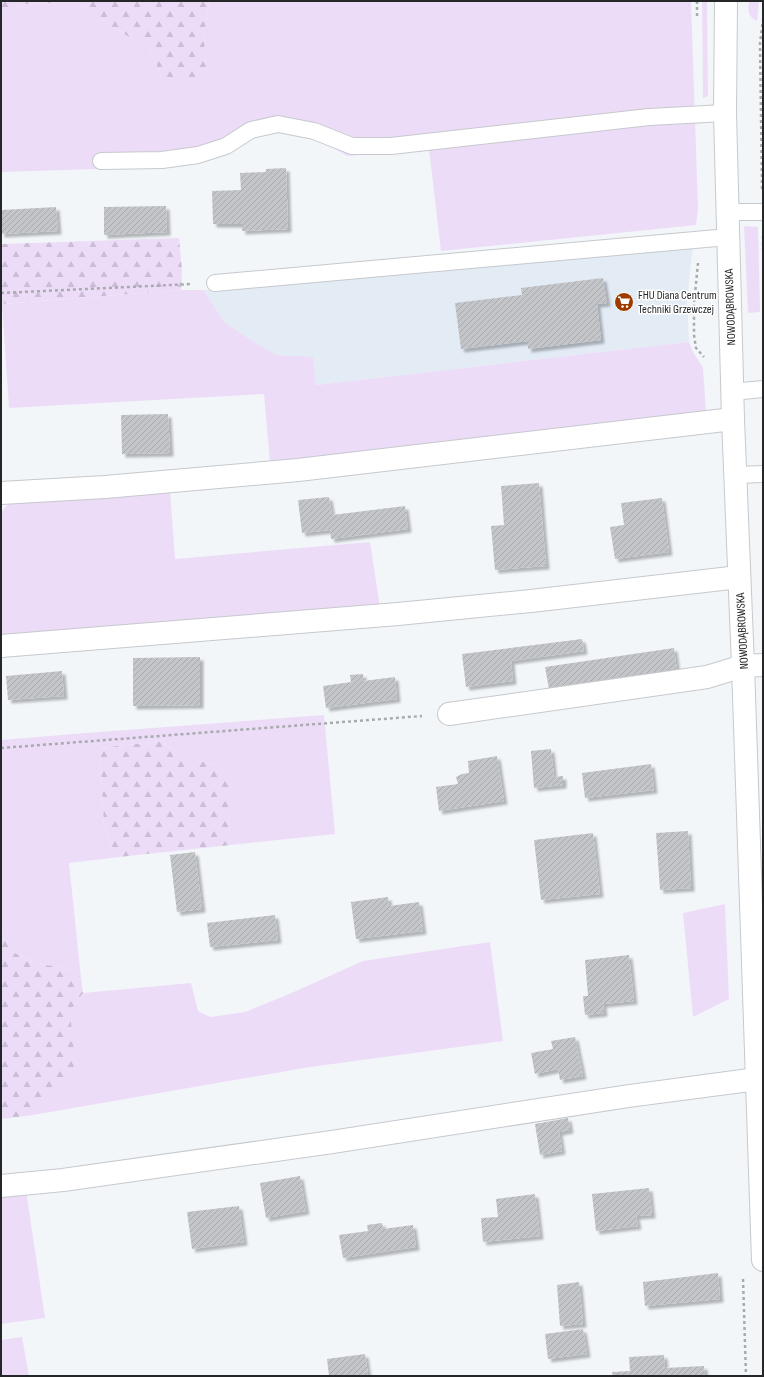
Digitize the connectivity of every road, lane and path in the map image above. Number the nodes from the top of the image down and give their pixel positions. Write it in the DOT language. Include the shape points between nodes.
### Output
graph roads {
  1 [pos="726,1"];
  2 [pos="763,20"];
  3 [pos="725,113"];
  4 [pos="101,161"];
  5 [pos="728,212"];
  6 [pos="762,212"];
  7 [pos="728,237"];
  8 [pos="763,249"];
  9 [pos="215,283"];
  10 [pos="1,293"];
  11 [pos="763,389"];
  12 [pos="732,392"];
  13 [pos="733,419"];
  14 [pos="763,474"];
  15 [pos="735,475"];
  16 [pos="1,493"];
  17 [pos="739,577"];
  18 [pos="1,646"];
  19 [pos="753,665"];
  20 [pos="449,714"];
  21 [pos="1,748"];
  22 [pos="757,871"];
  23 [pos="757,1080"];
  24 [pos="762,1181"];
  25 [pos="1,1186"];
  26 [pos="763,1260"];
  1 -- 3 [label="street, NOWODĄBROWSKA"];
  2 -- 6 [label="path" via="760,43"];
  3 -- 4 [label="lane" via="649,117 391,146 352,146 314,131 278,124 251,130 226,146 198,155 162,160"];
  3 -- 5 [label="street, NOWODĄBROWSKA"];
  5 -- 6 [label="lane"];
  5 -- 7 [label="street, NOWODĄBROWSKA"];
  6 -- 8 [label="path"];
  7 -- 9 [label="lane"];
  7 -- 12 [label="street, NOWODĄBROWSKA"];
  9 -- 10 [label="path"];
  11 -- 12 [label="lane"];
  12 -- 13 [label="street, NOWODĄBROWSKA"];
  13 -- 15 [label="street, NOWODĄBROWSKA"];
  13 -- 16 [label="street" via="298,470 105,487"];
  14 -- 15 [label="lane"];
  15 -- 17 [label="street, NOWODĄBROWSKA"];
  17 -- 18 [label="street" via="406,613"];
  17 -- 19 [label="street, NOWODĄBROWSKA"];
  19 -- 20 [label="street" via="707,677"];
  19 -- 22 [label="street, NOWODĄBROWSKA"];
  20 -- 21 [label="path"];
  22 -- 23 [label="street, NOWODĄBROWSKA"];
  23 -- 24 [label="street, NOWODĄBROWSKA"];
  23 -- 25 [label="street" via="629,1096 63,1180"];
  24 -- 26 [label="street, NOWODĄBROWSKA"];
}
